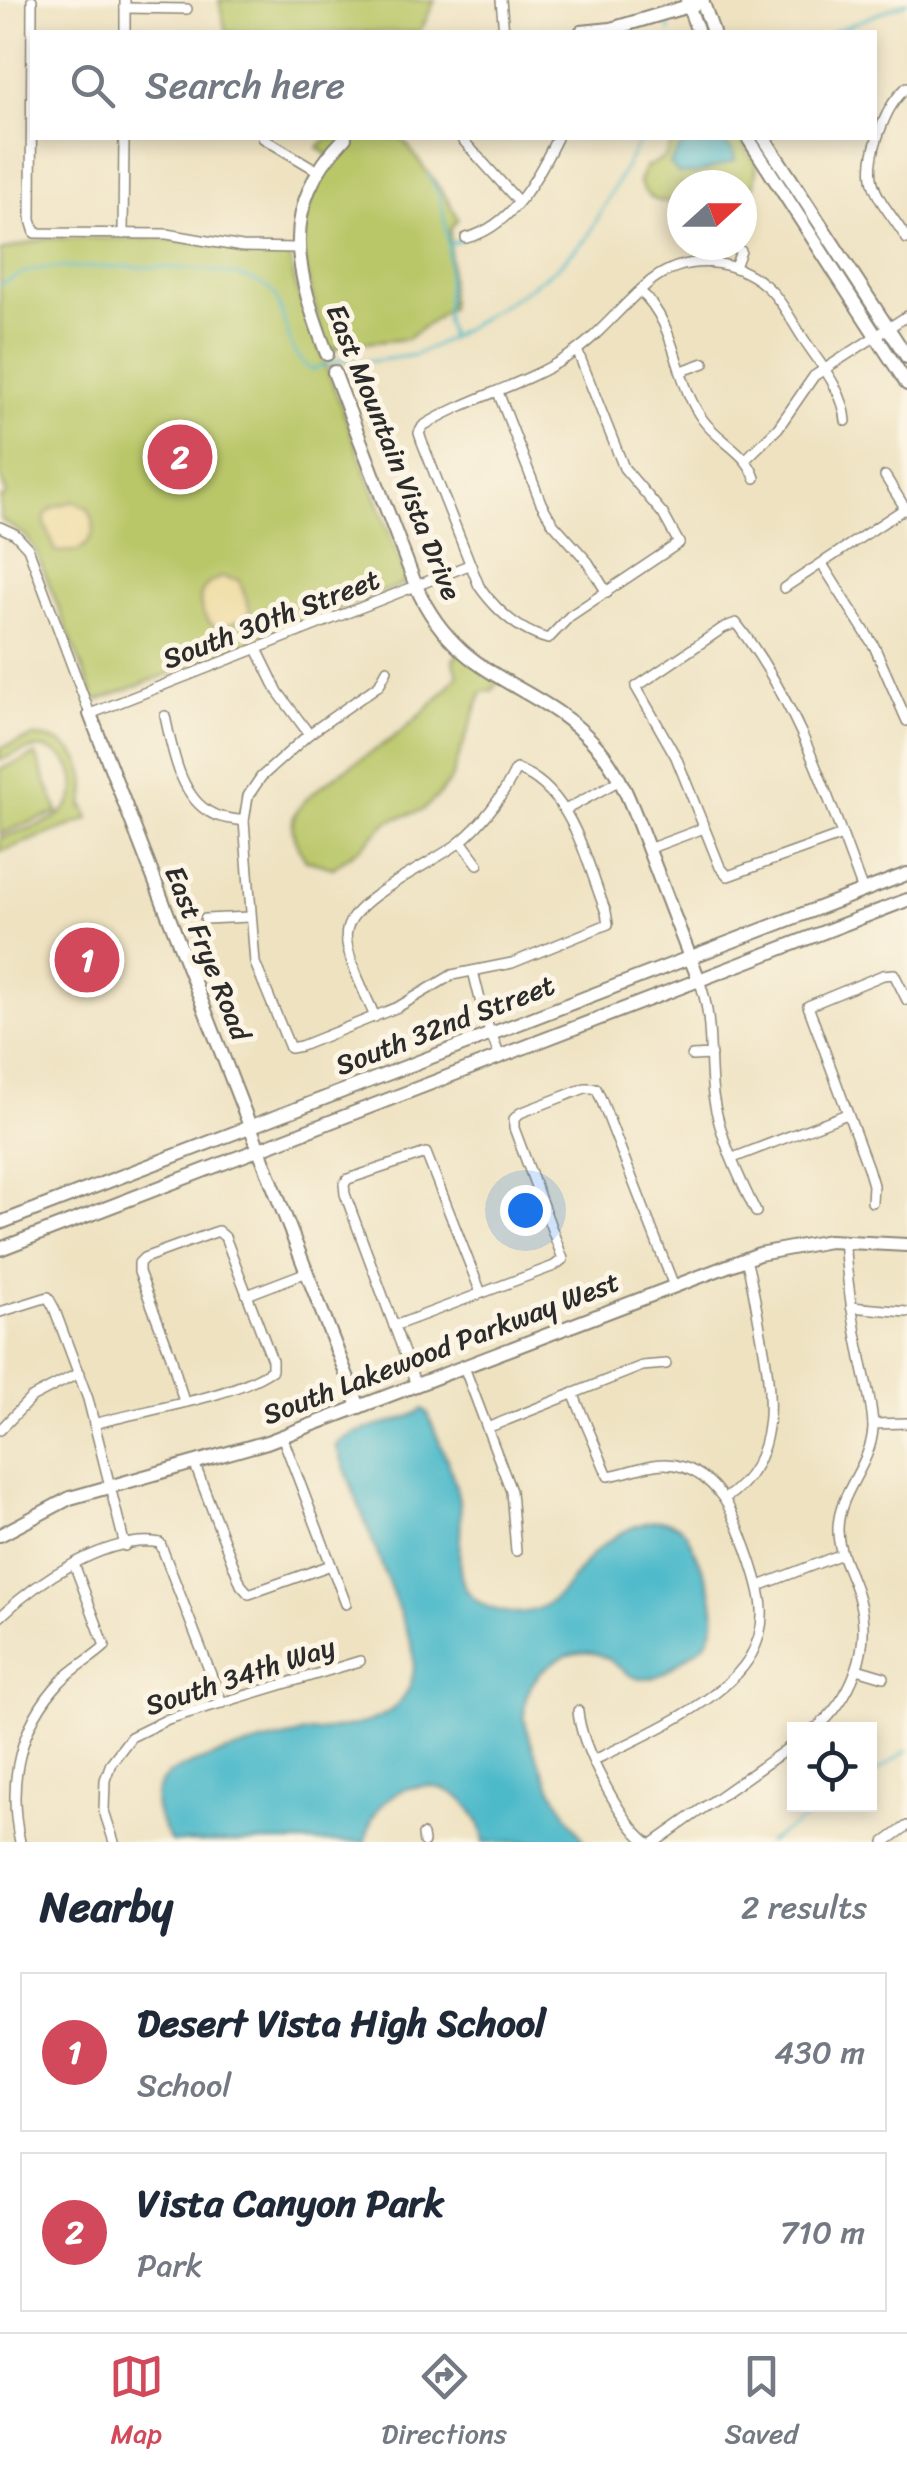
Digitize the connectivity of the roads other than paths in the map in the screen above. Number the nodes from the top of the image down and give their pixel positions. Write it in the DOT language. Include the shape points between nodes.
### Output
graph roads {
  1 [pos="32,0"];
  2 [pos="501,0"];
  3 [pos="697,1"];
  4 [pos="125,4"];
  5 [pos="187,9"];
  6 [pos="32,30"];
  7 [pos="124,30"];
  8 [pos="504,30"];
  9 [pos="602,30"];
  10 [pos="698,30"];
  11 [pos="712,30"];
  12 [pos="907,88"];
  13 [pos="31,140"];
  14 [pos="124,140"];
  15 [pos="266,140"];
  16 [pos="344,140"];
  17 [pos="464,140"];
  18 [pos="556,140"];
  19 [pos="749,140"];
  20 [pos="765,140"];
  21 [pos="877,140"];
  22 [pos="877,140"];
  23 [pos="318,171"];
  24 [pos="518,201"];
  25 [pos="123,234"];
  26 [pos="466,238"];
  27 [pos="907,239"];
  28 [pos="297,248"];
  29 [pos="737,260"];
  30 [pos="734,266"];
  31 [pos="640,292"];
  32 [pos="907,316"];
  33 [pos="882,332"];
  34 [pos="576,350"];
  35 [pos="327,354"];
  36 [pos="907,357"];
  37 [pos="704,363"];
  38 [pos="823,370"];
  39 [pos="334,372"];
  40 [pos="682,372"];
  41 [pos="907,384"];
  42 [pos="498,392"];
  43 [pos="846,421"];
  44 [pos="746,458"];
  45 [pos="885,476"];
  46 [pos="756,478"];
  47 [pos="907,509"];
  48 [pos="0,527"];
  49 [pos="822,564"];
  50 [pos="468,565"];
  51 [pos="416,586"];
  52 [pos="784,588"];
  53 [pos="607,592"];
  54 [pos="257,649"];
  55 [pos="388,670"];
  56 [pos="90,714"];
  57 [pos="165,716"];
  58 [pos="907,721"];
  59 [pos="309,734"];
  60 [pos="620,780"];
  61 [pos="565,810"];
  62 [pos="244,820"];
  63 [pos="704,828"];
  64 [pos="842,835"];
  65 [pos="461,841"];
  66 [pos="648,849"];
  67 [pos="478,864"];
  68 [pos="907,874"];
  69 [pos="864,891"];
  70 [pos="907,900"];
  71 [pos="250,918"];
  72 [pos="205,919"];
  73 [pos="690,958"];
  74 [pos="473,971"];
  75 [pos="699,980"];
  76 [pos="907,1000"];
  77 [pos="376,1017"];
  78 [pos="492,1034"];
  79 [pos="712,1055"];
  80 [pos="692,1056"];
  81 [pos="500,1057"];
  82 [pos="847,1114"];
  83 [pos="251,1127"];
  84 [pos="260,1149"];
  85 [pos="732,1158"];
  86 [pos="872,1202"];
  87 [pos="756,1212"];
  88 [pos="0,1223"];
  89 [pos="844,1240"];
  90 [pos="907,1245"];
  91 [pos="0,1249"];
  92 [pos="746,1259"];
  93 [pos="307,1272"];
  94 [pos="674,1286"];
  95 [pos="480,1292"];
  96 [pos="247,1295"];
  97 [pos="851,1307"];
  98 [pos="0,1312"];
  99 [pos="907,1312"];
  100 [pos="394,1326"];
  101 [pos="666,1364"];
  102 [pos="464,1367"];
  103 [pos="79,1373"];
  104 [pos="416,1385"];
  105 [pos="573,1393"];
  106 [pos="184,1402"];
  107 [pos="359,1407"];
  108 [pos="907,1423"];
  109 [pos="94,1424"];
  110 [pos="873,1424"];
  111 [pos="486,1428"];
  112 [pos="0,1430"];
  113 [pos="282,1436"];
  114 [pos="195,1465"];
  115 [pos="110,1486"];
  116 [pos="724,1499"];
  117 [pos="0,1534"];
  118 [pos="125,1546"];
  119 [pos="516,1552"];
  120 [pos="842,1554"];
  121 [pos="74,1564"];
  122 [pos="331,1565"];
  123 [pos="759,1586"];
  124 [pos="346,1604"];
  125 [pos="0,1616"];
  126 [pos="360,1661"];
  127 [pos="857,1669"];
  128 [pos="884,1677"];
  129 [pos="222,1703"];
  130 [pos="578,1710"];
  131 [pos="822,1722"];
  132 [pos="787,1749"];
  133 [pos="594,1760"];
  134 [pos="907,1826"];
  135 [pos="20,1842"];
  136 [pos="114,1842"];
  137 [pos="647,1842"];
  138 [pos="656,1842"];
  139 [pos="885,1842"];
  1 -- 6 [label="street"];
  2 -- 8 [label="street"];
  3 -- 9 [label="street"];
  3 -- 10 [label="street"];
  3 -- 11 [label="street"];
  4 -- 5 [label="street"];
  4 -- 7 [label="street"];
  12 -- 21 [label="street" via="890,104"];
  13 -- 25 [label="street" via="35,233"];
  14 -- 25 [label="street"];
  15 -- 23 [label="street"];
  16 -- 23 [label="street, East Mountain Vista Drive"];
  17 -- 24 [label="street"];
  18 -- 24 [label="street"];
  19 -- 33 [label="street"];
  20 -- 33 [label="street"];
  22 -- 27 [label="street" via="870,178"];
  23 -- 28 [label="street, East Mountain Vista Drive" via="302,209"];
  24 -- 26 [label="street" via="487,230"];
  25 -- 28 [label="street"];
  28 -- 35 [label="street, East Mountain Vista Drive"];
  29 -- 30 [label="street"];
  30 -- 31 [label="street" via="706,262 670,270"];
  30 -- 38 [label="street" via="767,287"];
  31 -- 34 [label="street"];
  31 -- 40 [label="street" via="658,310"];
  32 -- 33 [label="street"];
  33 -- 36 [label="street"];
  33 -- 38 [label="street"];
  33 -- 41 [label="street"];
  34 -- 42 [label="street"];
  34 -- 53 [label="street" via="624,468 679,543"];
  35 -- 39 [label="street, East Mountain Vista Drive"];
  37 -- 40 [label="street"];
  38 -- 43 [label="street"];
  38 -- 44 [label="street"];
  39 -- 51 [label="street, East Mountain Vista Drive"];
  40 -- 44 [label="street" via="702,420"];
  42 -- 50 [label="street" via="430,421 419,433"];
  42 -- 53 [label="street" via="541,504"];
  44 -- 46 [label="street"];
  45 -- 47 [label="street"];
  47 -- 49 [label="street"];
  48 -- 56 [label="street, East Frye Road" via="28,548"];
  49 -- 52 [label="street"];
  49 -- 58 [label="street" via="874,646"];
  50 -- 51 [label="street, South 30th Street"];
  50 -- 53 [label="street" via="491,604 548,639"];
  51 -- 54 [label="street, South 30th Street"];
  51 -- 60 [label="street, East Mountain Vista Drive" via="431,617 461,652 572,724"];
  54 -- 56 [label="street, South 30th Street"];
  54 -- 59 [label="street"];
  55 -- 59 [label="street" via="378,686"];
  56 -- 83 [label="street, East Frye Road"];
  57 -- 62 [label="street" via="176,764 192,794 216,816"];
  59 -- 62 [label="street" via="254,786"];
  60 -- 61 [label="street"];
  60 -- 66 [label="street, East Mountain Vista Drive"];
  61 -- 65 [label="street" via="532,774 516,769"];
  61 -- 74 [label="street" via="608,924 512,963"];
  62 -- 71 [label="street"];
  63 -- 64 [label="street" via="728,876"];
  63 -- 64 [label="street" via="676,757 636,687 736,623 797,719"];
  63 -- 66 [label="street"];
  64 -- 69 [label="street"];
  65 -- 67 [label="street"];
  65 -- 77 [label="street" via="395,881 347,930 349,952"];
  66 -- 73 [label="street, East Mountain Vista Drive"];
  68 -- 69 [label="street, South 32nd Street"];
  69 -- 73 [label="street, South 32nd Street"];
  70 -- 75 [label="street, South 32nd Street"];
  71 -- 72 [label="street"];
  71 -- 77 [label="street" via="260,980 290,1048"];
  73 -- 75 [label="street, East Mountain Vista Drive"];
  73 -- 78 [label="street, South 32nd Street"];
  74 -- 77 [label="street" via="440,980"];
  74 -- 78 [label="street"];
  75 -- 79 [label="street, East Mountain Vista Drive"];
  75 -- 81 [label="street, South 32nd Street"];
  76 -- 82 [label="street" via="894,974 808,1006"];
  78 -- 81 [label="street"];
  78 -- 83 [label="street, South 32nd Street"];
  79 -- 80 [label="street"];
  79 -- 85 [label="street, East Mountain Vista Drive" via="715,1103"];
  81 -- 84 [label="street, South 32nd Street"];
  82 -- 85 [label="street"];
  82 -- 86 [label="street" via="868,1168"];
  83 -- 84 [label="street, East Frye Road"];
  83 -- 88 [label="street, South 32nd Street"];
  84 -- 91 [label="street, South 32nd Street"];
  84 -- 93 [label="street, East Frye Road"];
  85 -- 87 [label="street, East Mountain Vista Drive"];
  89 -- 90 [label="street, South Lakewood Parkway West"];
  89 -- 92 [label="street, South Lakewood Parkway West"];
  89 -- 97 [label="street"];
  92 -- 94 [label="street, South Lakewood Parkway West"];
  92 -- 116 [label="street" via="770,1383 770,1420 753,1467"];
  93 -- 96 [label="street"];
  93 -- 107 [label="street, East Frye Road"];
  94 -- 95 [label="street" via="596,1088 586,1088 514,1119 563,1259"];
  94 -- 102 [label="street, South Lakewood Parkway West"];
  95 -- 100 [label="street"];
  95 -- 100 [label="street" via="426,1152 348,1179 344,1184"];
  96 -- 106 [label="street" via="272,1370"];
  96 -- 106 [label="street" via="218,1230 139,1263"];
  97 -- 99 [label="street"];
  97 -- 110 [label="street"];
  98 -- 103 [label="street" via="48,1297"];
  100 -- 104 [label="street"];
  101 -- 105 [label="street" via="642,1366"];
  102 -- 104 [label="street, South Lakewood Parkway West"];
  102 -- 111 [label="street"];
  103 -- 109 [label="street"];
  103 -- 112 [label="street" via="31,1398"];
  104 -- 107 [label="street, South Lakewood Parkway West"];
  105 -- 111 [label="street"];
  105 -- 116 [label="street" via="608,1476 666,1464 699,1474"];
  106 -- 109 [label="street"];
  107 -- 113 [label="street, South Lakewood Parkway West"];
  108 -- 110 [label="street"];
  109 -- 115 [label="street"];
  110 -- 120 [label="street" via="864,1466 838,1520"];
  111 -- 119 [label="street" via="511,1491"];
  113 -- 114 [label="street, South Lakewood Parkway West"];
  113 -- 122 [label="street"];
  114 -- 115 [label="street, South Lakewood Parkway West"];
  114 -- 122 [label="street" via="248,1594"];
  115 -- 117 [label="street, South Lakewood Parkway West" via="47,1507"];
  115 -- 118 [label="street"];
  116 -- 123 [label="street"];
  118 -- 121 [label="street"];
  118 -- 129 [label="street" via="160,1543"];
  120 -- 123 [label="street"];
  120 -- 127 [label="street" via="860,1602"];
  121 -- 125 [label="street"];
  121 -- 135 [label="street" via="105,1646 61,1681 27,1732 14,1787"];
  122 -- 124 [label="street"];
  123 -- 133 [label="street" via="762,1627 739,1672 663,1726"];
  126 -- 129 [label="street, South 34th Way"];
  127 -- 128 [label="street"];
  127 -- 131 [label="street"];
  129 -- 136 [label="street, South 34th Way" via="155,1723 121,1747 103,1794"];
  130 -- 133 [label="street"];
  132 -- 138 [label="street"];
  133 -- 137 [label="street"];
  134 -- 139 [label="street"];
}
